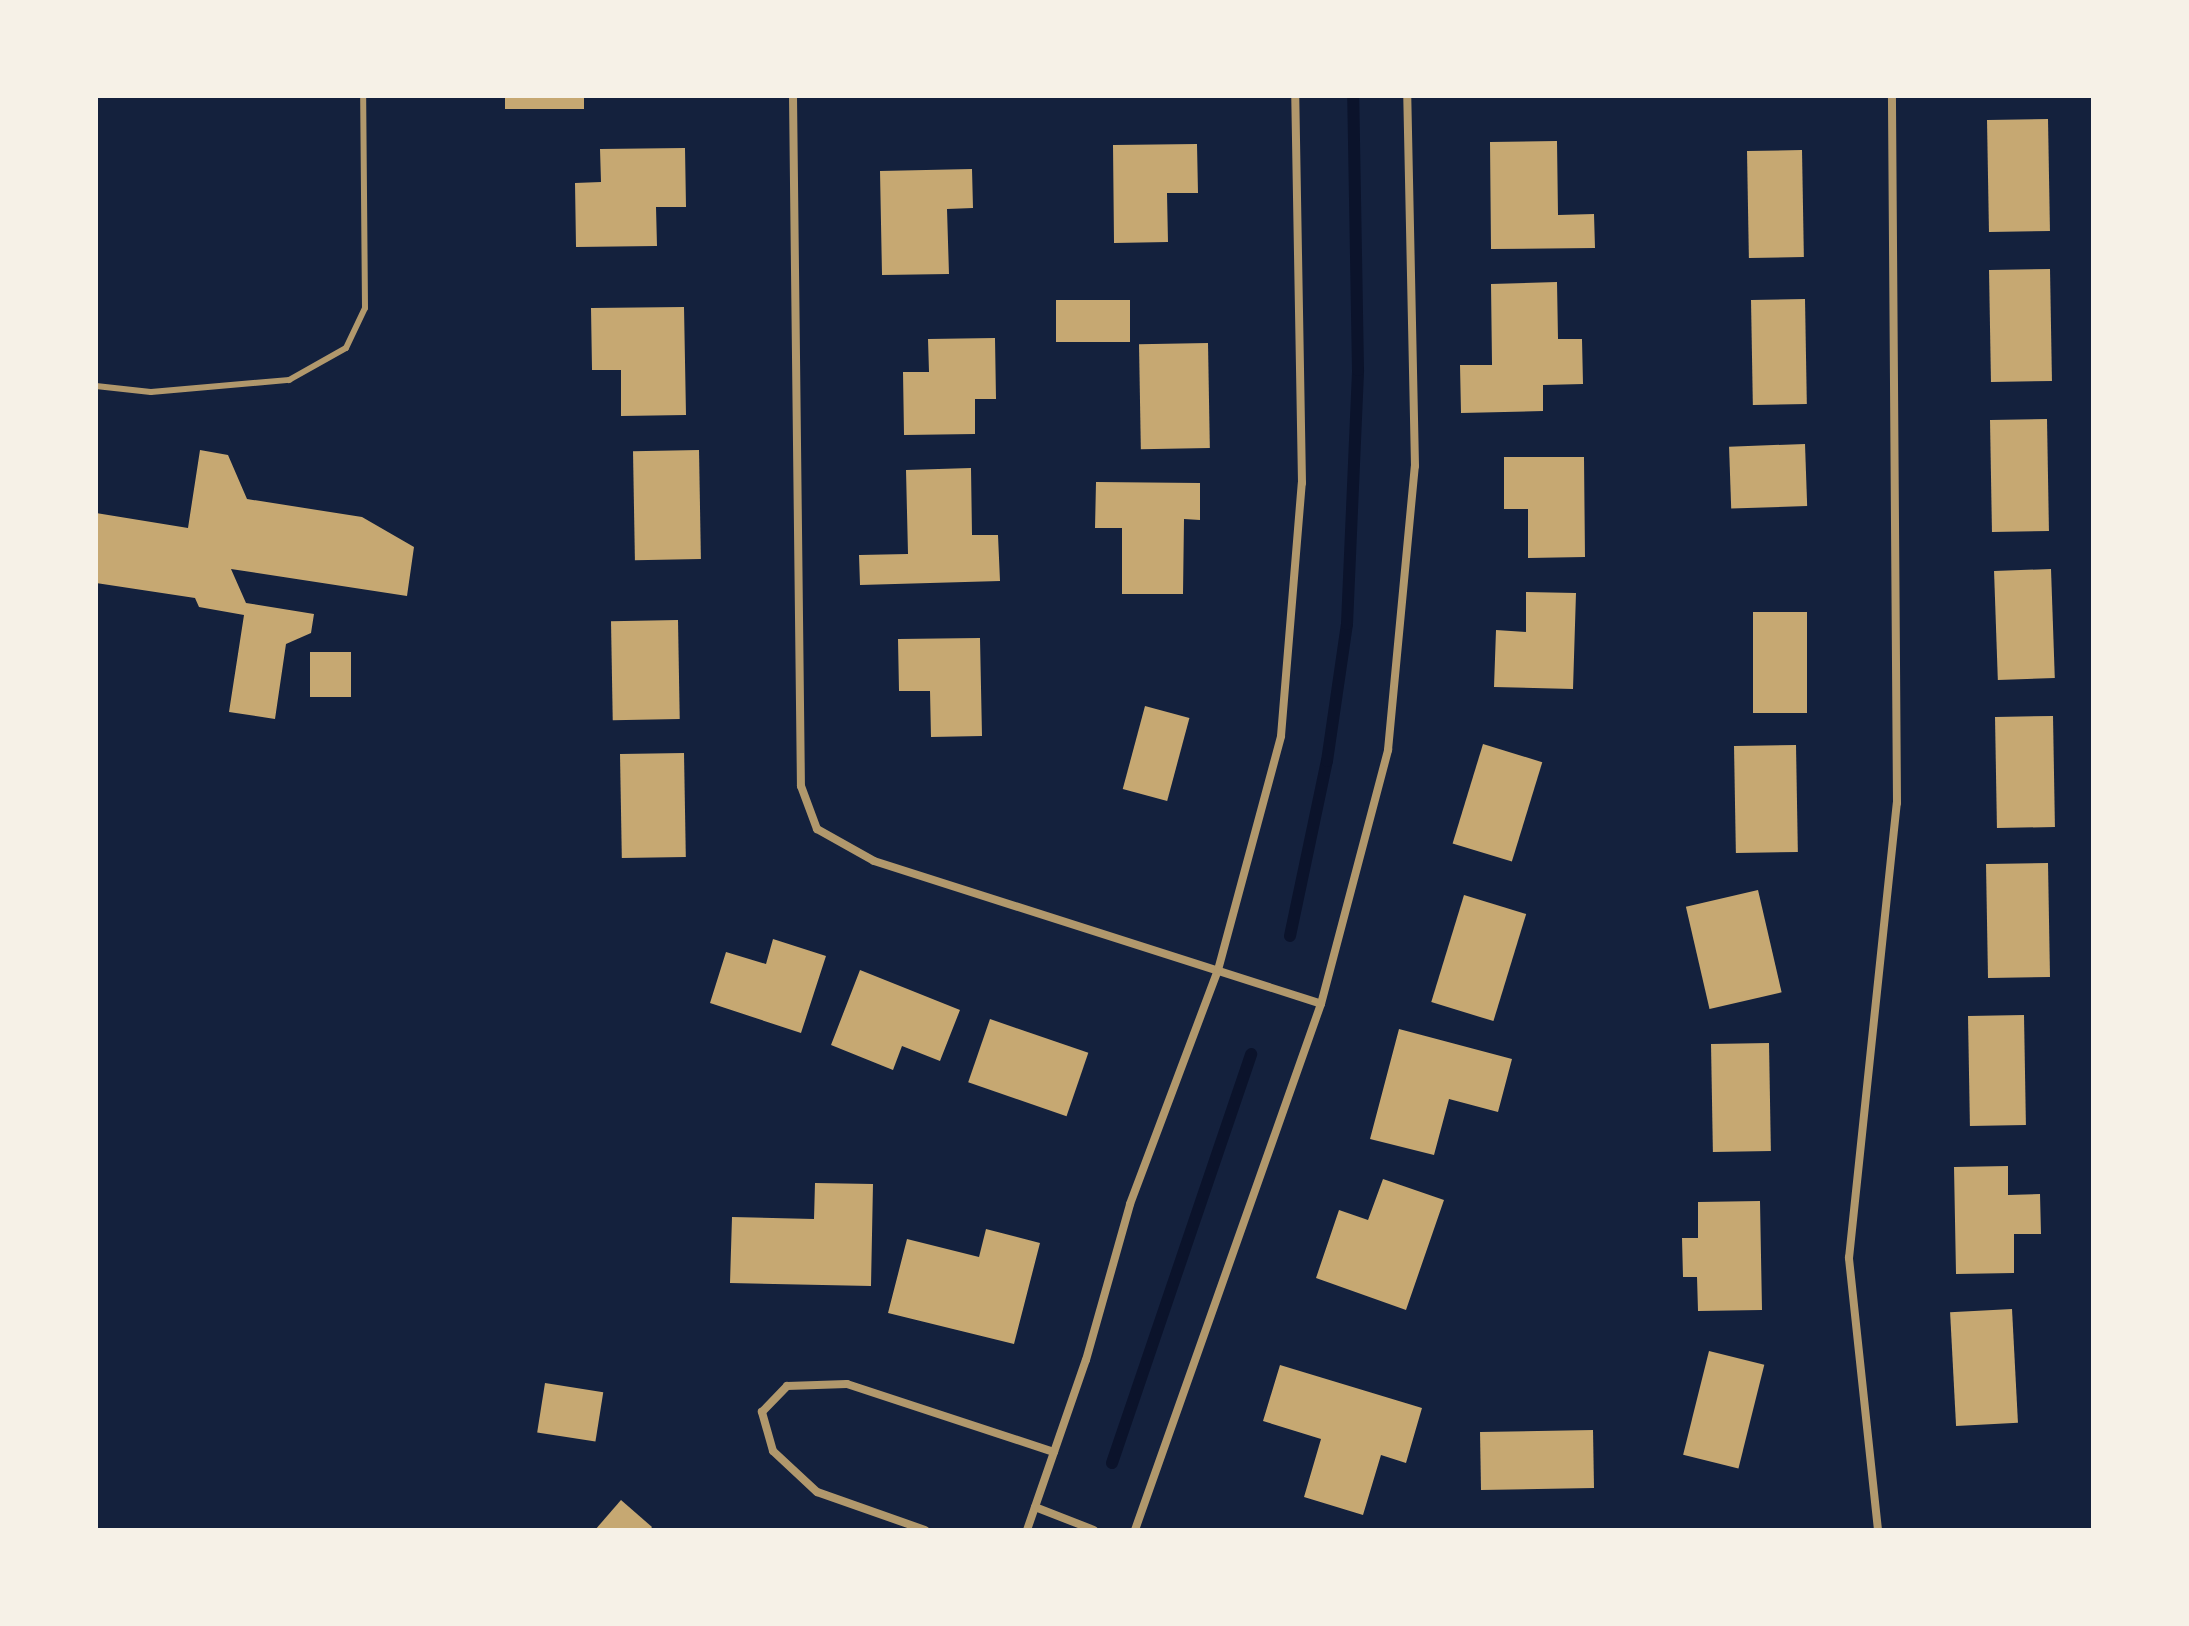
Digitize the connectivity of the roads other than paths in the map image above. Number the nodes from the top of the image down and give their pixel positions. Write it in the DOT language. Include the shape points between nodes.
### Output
graph roads {
  1 [pos="363,96"];
  2 [pos="793,96"];
  3 [pos="1295,96"];
  4 [pos="1407,96"];
  5 [pos="1892,96"];
  6 [pos="96,386"];
  7 [pos="1218,970"];
  8 [pos="1321,1004"];
  9 [pos="1054,1452"];
  10 [pos="1035,1507"];
  11 [pos="925,1530"];
  12 [pos="1027,1530"];
  13 [pos="1094,1530"];
  14 [pos="1135,1530"];
  15 [pos="1878,1530"];
  1 -- 6 [label="lane" via="365,308 346,348 289,380 151,392"];
  2 -- 7 [label="street" via="801,786 817,829 874,861"];
  3 -- 7 [label="street" via="1302,483 1281,736"];
  4 -- 8 [label="street" via="1415,466 1388,750"];
  5 -- 15 [label="street" via="1897,803 1849,1258"];
  7 -- 8 [label="street"];
  7 -- 9 [label="street" via="1130,1204"];
  8 -- 14 [label="street"];
  9 -- 10 [label="street"];
  9 -- 11 [label="street" via="847,1384 787,1386 762,1412 773,1451 817,1492"];
  10 -- 12 [label="street"];
  10 -- 13 [label="street"];
}
